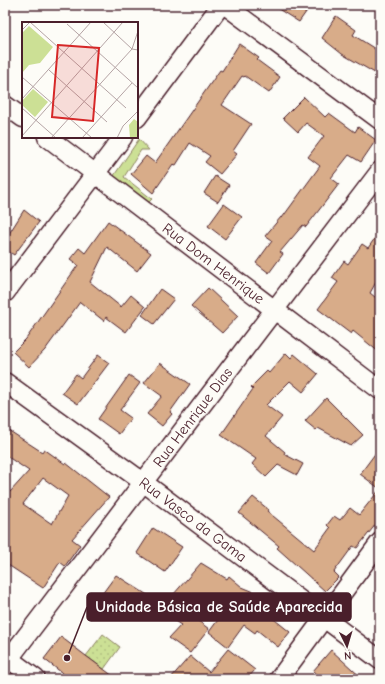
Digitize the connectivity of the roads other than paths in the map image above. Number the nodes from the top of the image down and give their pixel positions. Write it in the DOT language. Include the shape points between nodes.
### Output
graph roads {
  1 [pos="221,5"];
  2 [pos="225,5"];
  3 [pos="5,105"];
  4 [pos="22,117"];
  5 [pos="138,117"];
  6 [pos="380,120"];
  7 [pos="48,138"];
  8 [pos="122,138"];
  9 [pos="380,171"];
  10 [pos="95,174"];
  11 [pos="5,293"];
  12 [pos="276,310"];
  13 [pos="5,382"];
  14 [pos="380,390"];
  15 [pos="143,482"];
  16 [pos="380,542"];
  17 [pos="324,619"];
  18 [pos="6,659"];
  19 [pos="380,660"];
  20 [pos="36,679"];
  21 [pos="279,679"];
  1 -- 5 [label="street"];
  2 -- 6 [label="street"];
  3 -- 4 [label="street"];
  7 -- 10 [label="street, Rua Dom Henrique"];
  8 -- 10 [label="street"];
  9 -- 12 [label="street, Rua Henrique Dias"];
  10 -- 11 [label="street"];
  10 -- 12 [label="street, Rua Dom Henrique"];
  12 -- 14 [label="street, Rua Dom Henrique"];
  12 -- 15 [label="street, Rua Henrique Dias"];
  13 -- 15 [label="street, Rua Vasco da Gama"];
  15 -- 17 [label="street, Rua Vasco da Gama"];
  15 -- 18 [label="street, Rua Henrique Dias"];
  16 -- 17 [label="street"];
  17 -- 19 [label="street, Rua Vasco da Gama"];
  17 -- 21 [label="street"];
  18 -- 20 [label="street"];
}
